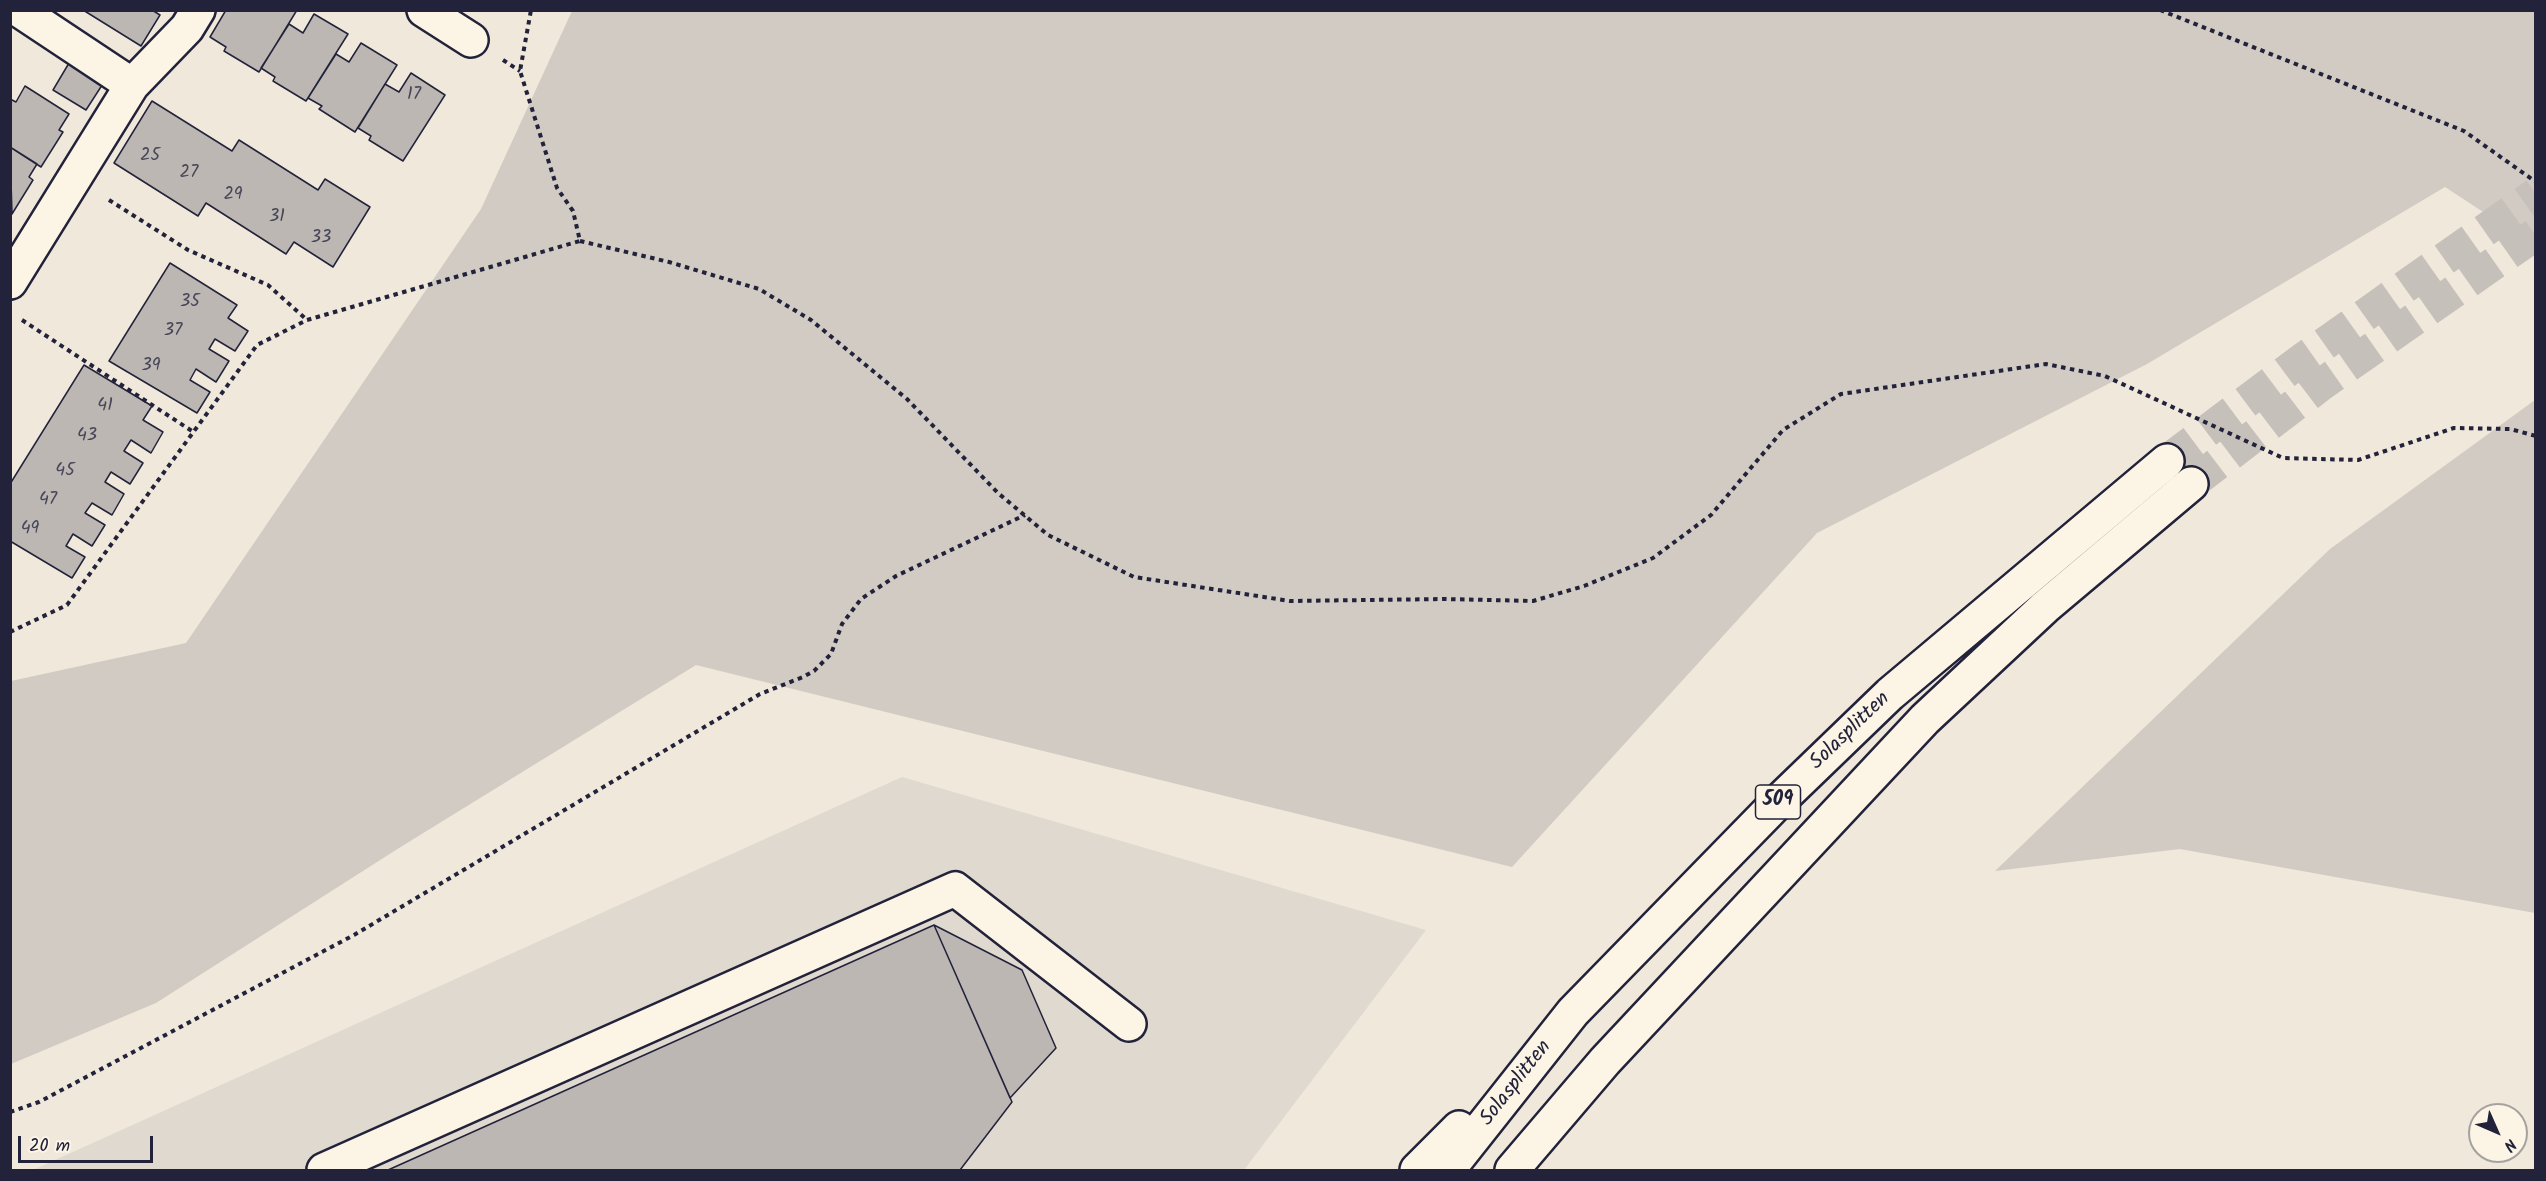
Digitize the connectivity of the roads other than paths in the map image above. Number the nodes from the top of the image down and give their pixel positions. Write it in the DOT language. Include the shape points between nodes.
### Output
graph roads {
  1 [pos="19,10"];
  2 [pos="198,10"];
  3 [pos="424,10"];
  4 [pos="471,40"];
  5 [pos="132,85"];
  6 [pos="10,282"];
  7 [pos="2167,461"];
  8 [pos="2191,484"];
  9 [pos="1574,1011"];
  10 [pos="1129,1024"];
  11 [pos="1605,1061"];
  12 [pos="324,1170"];
  13 [pos="1417,1170"];
  14 [pos="1448,1170"];
  15 [pos="1512,1170"];
  16 [pos="1531,1170"];
  1 -- 5 [label="main road"];
  2 -- 5 [label="main road" via="187,28"];
  3 -- 4 [label="main road"];
  5 -- 6 [label="main road"];
  7 -- 9 [label="main road, Solasplitten / 509" via="1890,694 1776,804"];
  8 -- 11 [label="main road, Solasplitten / 509" via="2045,607 1925,719"];
  9 -- 13 [label="main road, 509"];
  9 -- 14 [label="main road, Solasplitten / 509"];
  10 -- 12 [label="main road" via="955,889"];
  11 -- 15 [label="main road, Solasplitten / 509"];
  11 -- 16 [label="main road, 509"];
}
